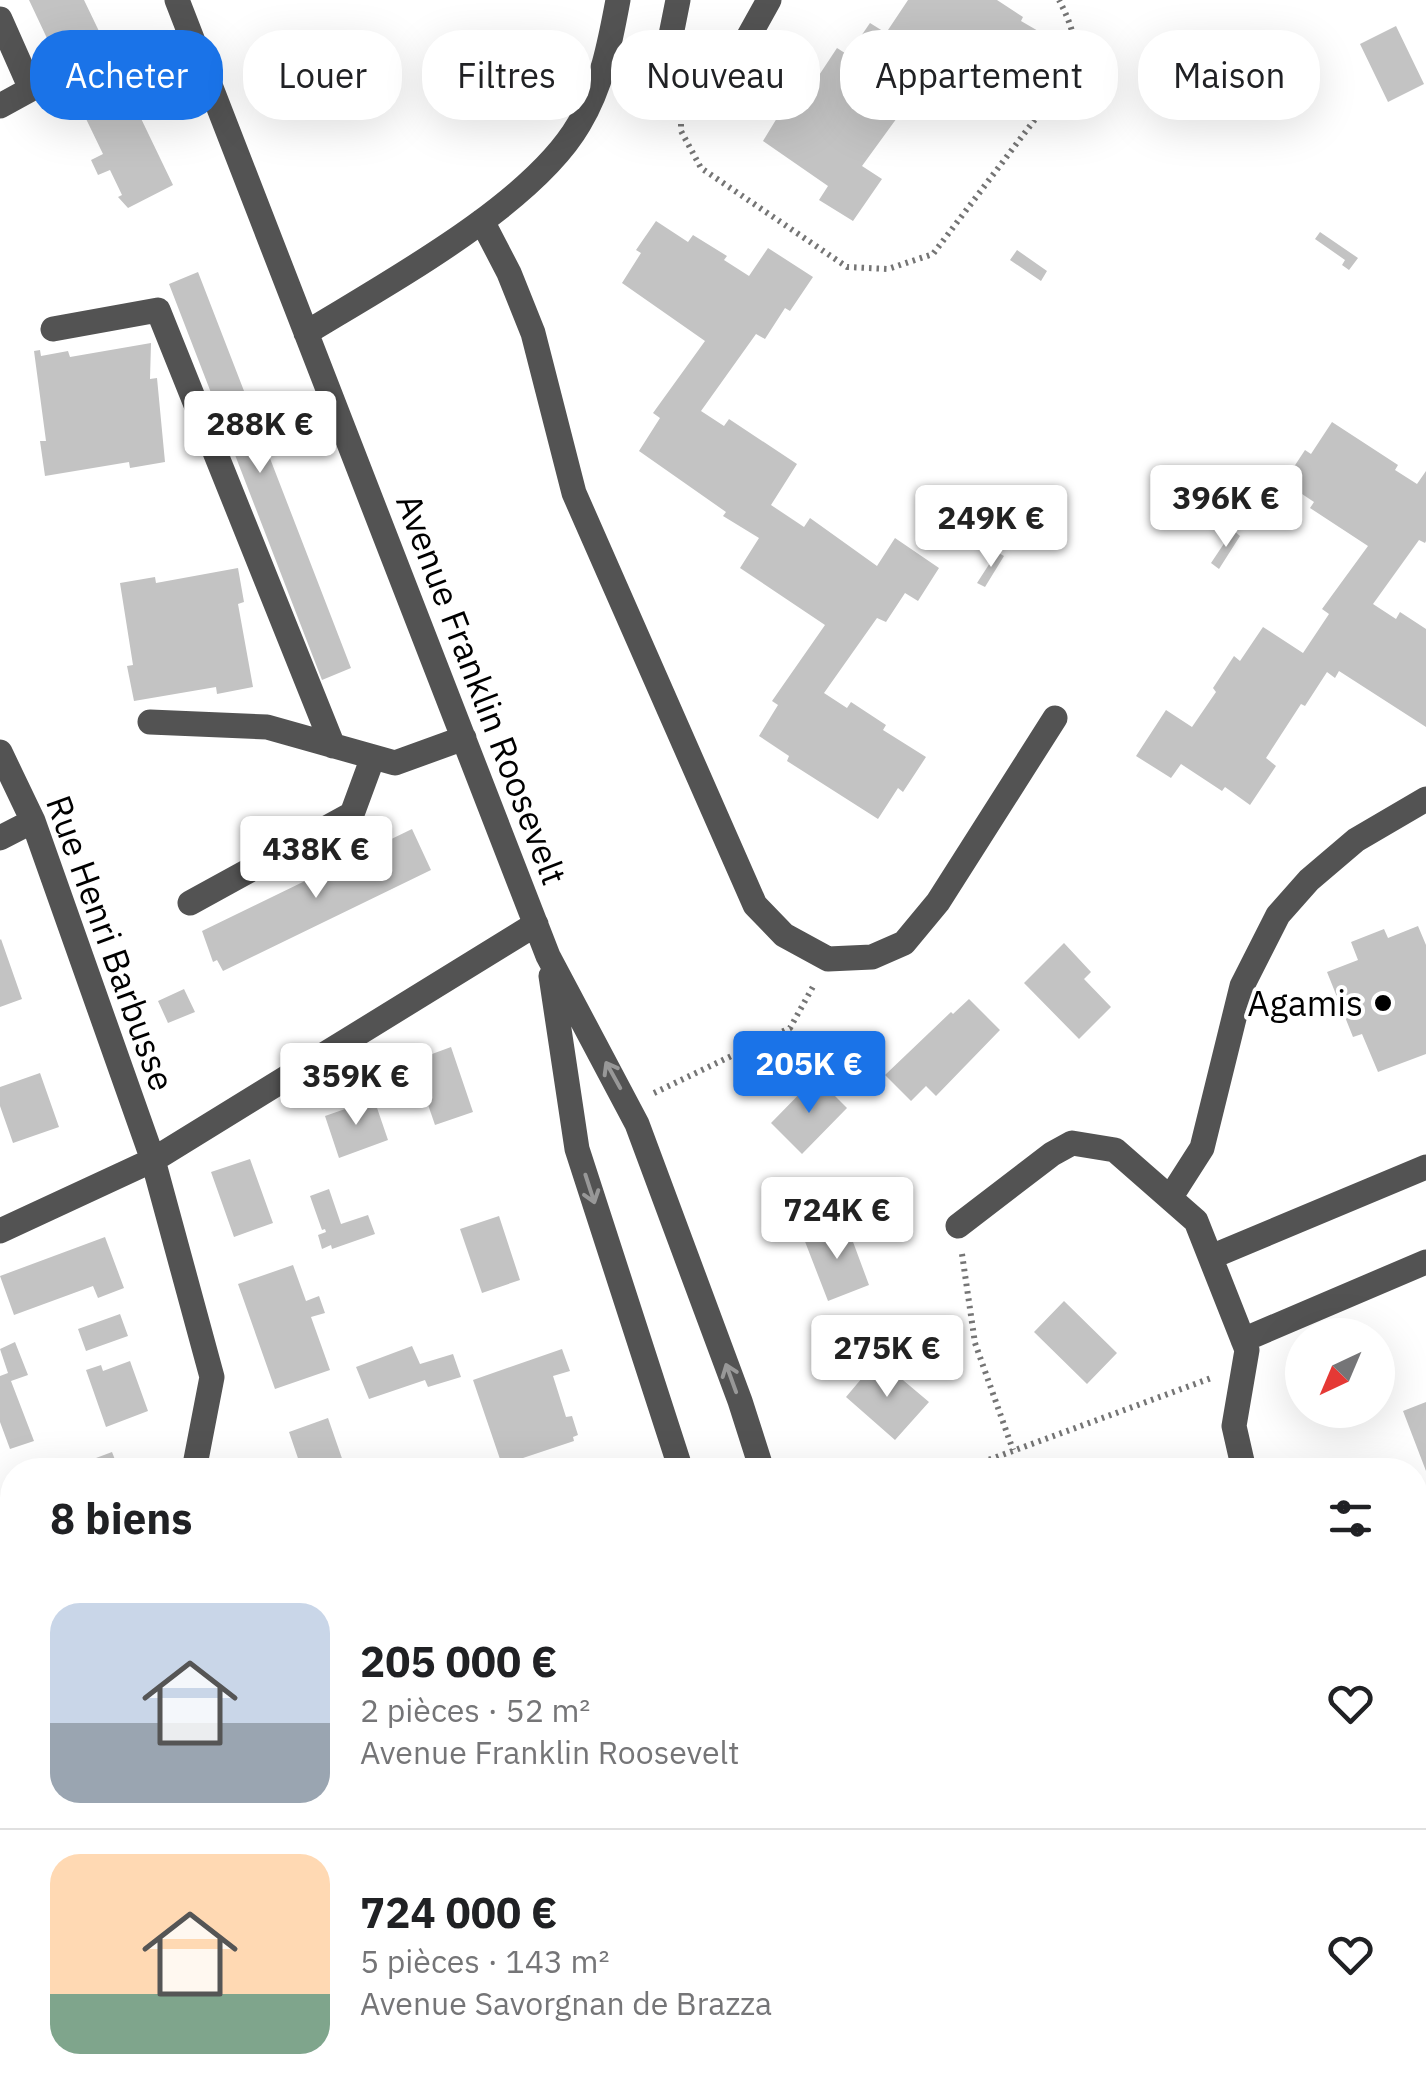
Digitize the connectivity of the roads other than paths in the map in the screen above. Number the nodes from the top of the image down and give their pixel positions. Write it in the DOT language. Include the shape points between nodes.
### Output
graph roads {
  1 [pos="176,0"];
  2 [pos="618,0"];
  3 [pos="678,0"];
  4 [pos="770,0"];
  5 [pos="0,20"];
  6 [pos="0,106"];
  7 [pos="482,221"];
  8 [pos="53,329"];
  9 [pos="306,333"];
  10 [pos="1055,718"];
  11 [pos="150,722"];
  12 [pos="464,738"];
  13 [pos="334,746"];
  14 [pos="0,752"];
  15 [pos="373,757"];
  16 [pos="1426,799"];
  17 [pos="34,820"];
  18 [pos="0,838"];
  19 [pos="190,903"];
  20 [pos="536,924"];
  21 [pos="548,956"];
  22 [pos="152,1160"];
  23 [pos="1426,1166"];
  24 [pos="1170,1198"];
  25 [pos="958,1226"];
  26 [pos="0,1231"];
  27 [pos="1210,1258"];
  28 [pos="1426,1262"];
  29 [pos="1243,1340"];
  30 [pos="196,1458"];
  31 [pos="677,1458"];
  32 [pos="758,1458"];
  33 [pos="1241,1458"];
  1 -- 9 [label="street, Avenue Franklin Roosevelt"];
  2 -- 7 [label="street" via="606,63 579,126 534,179"];
  3 -- 4 [label="street" via="666,60 680,78 711,82 730,70"];
  5 -- 6 [label="street" via="31,89"];
  7 -- 9 [label="street"];
  7 -- 10 [label="street" via="533,332 574,494 755,905 784,935 828,958 872,957 904,943 938,902"];
  8 -- 13 [label="street" via="158,310"];
  9 -- 12 [label="street, Avenue Franklin Roosevelt"];
  11 -- 13 [label="street" via="267,727"];
  12 -- 15 [label="street" via="395,763"];
  12 -- 20 [label="street, Avenue Franklin Roosevelt"];
  13 -- 15 [label="street"];
  14 -- 17 [label="street, Rue Henri Barbusse"];
  15 -- 19 [label="street" via="352,814"];
  16 -- 24 [label="street" via="1356,840 1278,915 1242,986 1202,1148"];
  17 -- 18 [label="street"];
  17 -- 22 [label="street, Rue Henri Barbusse"];
  20 -- 21 [label="street, Avenue Franklin Roosevelt"];
  20 -- 22 [label="street"];
  21 -- 31 [label="street, Avenue Franklin Roosevelt, one-way" via="577,1149"];
  32 -- 21 [label="street, Avenue Franklin Roosevelt, one-way" via="628,1102"];
  22 -- 26 [label="street"];
  22 -- 30 [label="street, Rue Henri Barbusse" via="212,1377"];
  23 -- 27 [label="street"];
  24 -- 25 [label="street" via="1115,1150 1072,1143"];
  24 -- 27 [label="street" via="1196,1221"];
  27 -- 29 [label="street"];
  28 -- 29 [label="street"];
  29 -- 33 [label="street" via="1247,1350 1234,1426"];
}
